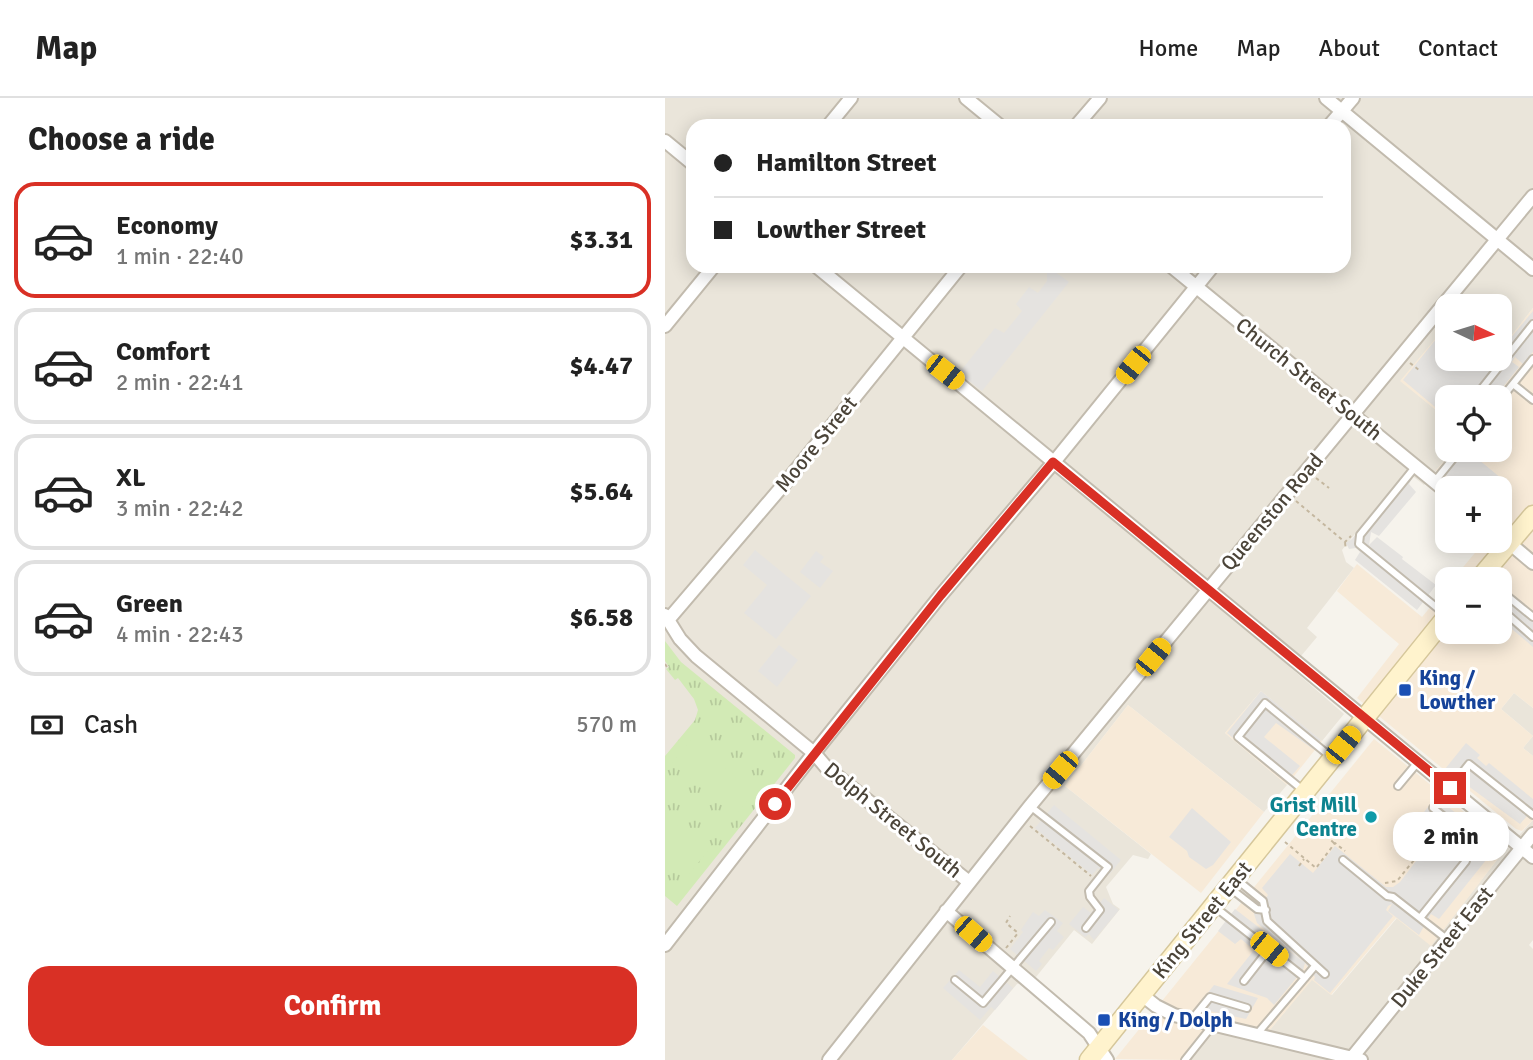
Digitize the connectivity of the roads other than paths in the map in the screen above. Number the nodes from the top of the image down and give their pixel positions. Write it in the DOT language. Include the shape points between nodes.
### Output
graph roads {
  1 [pos="851,98"];
  2 [pos="966,98"];
  3 [pos="1100,98"];
  4 [pos="1326,98"];
  5 [pos="1353,98"];
  6 [pos="1342,111"];
  7 [pos="834,119"];
  8 [pos="992,119"];
  9 [pos="1082,119"];
  10 [pos="1335,119"];
  11 [pos="665,141"];
  12 [pos="686,158"];
  13 [pos="1533,196"];
  14 [pos="1497,240"];
  15 [pos="1533,269"];
  16 [pos="708,273"];
  17 [pos="824,273"];
  18 [pos="955,273"];
  19 [pos="1179,273"];
  20 [pos="1207,273"];
  21 [pos="1196,287"];
  22 [pos="1533,324"];
  23 [pos="665,326"];
  24 [pos="902,338"];
  25 [pos="1533,359"];
  26 [pos="1513,384"];
  27 [pos="1485,385"];
  28 [pos="1533,400"];
  29 [pos="1353,415"];
  30 [pos="1053,462"];
  31 [pos="1450,462"];
  32 [pos="1416,466"];
  33 [pos="1434,481"];
  34 [pos="1533,515"];
  35 [pos="1512,532"];
  36 [pos="1512,546"];
  37 [pos="1533,563"];
  38 [pos="1208,589"];
  39 [pos="1512,600"];
  40 [pos="1435,606"];
  41 [pos="1533,617"];
  42 [pos="667,618"];
  43 [pos="1512,619"];
  44 [pos="1435,631"];
  45 [pos="1533,637"];
  46 [pos="1364,719"];
  47 [pos="814,753"];
  48 [pos="1332,759"];
  49 [pos="1418,762"];
  50 [pos="1398,786"];
  51 [pos="1450,788"];
  52 [pos="1305,792"];
  53 [pos="1030,806"];
  54 [pos="1433,808"];
  55 [pos="1533,815"];
  56 [pos="1485,817"];
  57 [pos="1533,834"];
  58 [pos="1469,838"];
  59 [pos="1522,848"];
  60 [pos="1533,857"];
  61 [pos="1343,860"];
  62 [pos="969,882"];
  63 [pos="1232,883"];
  64 [pos="1214,906"];
  65 [pos="1266,910"];
  66 [pos="946,911"];
  67 [pos="1420,918"];
  68 [pos="1051,922"];
  69 [pos="1086,928"];
  70 [pos="1448,940"];
  71 [pos="665,944"];
  72 [pos="1269,949"];
  73 [pos="1314,966"];
  74 [pos="1011,967"];
  75 [pos="1325,974"];
  76 [pos="1305,978"];
  77 [pos="955,980"];
  78 [pos="1244,981"];
  79 [pos="1142,995"];
  80 [pos="1247,1008"];
  81 [pos="1192,1018"];
  82 [pos="1214,1024"];
  83 [pos="1257,1034"];
  84 [pos="1098,1056"];
  85 [pos="1354,1059"];
  86 [pos="829,1060"];
  87 [pos="1185,1060"];
  1 -- 7 [label="street"];
  2 -- 8 [label="street"];
  3 -- 9 [label="street"];
  4 -- 6 [label="street"];
  5 -- 6 [label="street"];
  6 -- 10 [label="street"];
  6 -- 14 [label="street"];
  11 -- 12 [label="street"];
  13 -- 14 [label="street, Queenston Road"];
  14 -- 15 [label="street"];
  14 -- 29 [label="street, Queenston Road"];
  16 -- 23 [label="street"];
  17 -- 24 [label="street"];
  18 -- 24 [label="street, Moore Street"];
  19 -- 21 [label="street, Church Street South"];
  20 -- 21 [label="street"];
  21 -- 29 [label="street, Church Street South"];
  21 -- 30 [label="street"];
  22 -- 27 [label="lane"];
  24 -- 30 [label="street"];
  24 -- 42 [label="street, Moore Street" via="791,476"];
  25 -- 26 [label="lane"];
  26 -- 28 [label="lane"];
  29 -- 32 [label="street, Church Street South"];
  29 -- 38 [label="street, Queenston Road"];
  30 -- 38 [label="street"];
  30 -- 47 [label="street"];
  31 -- 33 [label="lane"];
  32 -- 33 [label="street, Church Street South"];
  32 -- 40 [label="lane" via="1360,535 1359,544"];
  34 -- 35 [label="main road"];
  36 -- 37 [label="street"];
  38 -- 46 [label="street"];
  38 -- 53 [label="street, Queenston Road"];
  39 -- 41 [label="lane"];
  42 -- 47 [label="street, Dolph Street South" via="696,656"];
  43 -- 45 [label="lane"];
  44 -- 46 [label="main road, King Street East"];
  46 -- 48 [label="main road, King Street East"];
  46 -- 49 [label="street"];
  47 -- 62 [label="street, Dolph Street South"];
  47 -- 71 [label="street"];
  48 -- 52 [label="main road, King Street East"];
  48 -- 52 [label="lane" via="1265,704 1258,712 1238,737"];
  49 -- 50 [label="lane"];
  49 -- 51 [label="street"];
  51 -- 55 [label="lane" via="1469,764"];
  51 -- 56 [label="street"];
  52 -- 63 [label="main road, King Street East"];
  53 -- 62 [label="street, Queenston Road"];
  53 -- 69 [label="lane" via="1108,867 1089,894 1100,910"];
  54 -- 58 [label="lane"];
  56 -- 58 [label="lane"];
  56 -- 59 [label="street"];
  57 -- 59 [label="street, Duke Street East"];
  58 -- 67 [label="lane" via="1466,861"];
  59 -- 60 [label="street"];
  59 -- 70 [label="street, Duke Street East"];
  61 -- 67 [label="lane"];
  62 -- 66 [label="street, Queenston Road"];
  63 -- 64 [label="main road, King Street East"];
  63 -- 65 [label="lane" via="1257,909"];
  63 -- 65 [label="lane" via="1263,901"];
  64 -- 72 [label="lane"];
  64 -- 79 [label="main road, King Street East"];
  65 -- 73 [label="lane" via="1267,921"];
  66 -- 74 [label="street"];
  66 -- 86 [label="street, Queenston Road"];
  67 -- 70 [label="lane"];
  68 -- 74 [label="lane"];
  70 -- 85 [label="street, Duke Street East"];
  72 -- 76 [label="lane"];
  72 -- 78 [label="lane"];
  73 -- 75 [label="lane"];
  73 -- 76 [label="lane"];
  74 -- 77 [label="lane" via="983,1003"];
  74 -- 84 [label="street" via="1089,1033"];
  76 -- 83 [label="lane"];
  79 -- 81 [label="street" via="1166,1012"];
  79 -- 84 [label="main road, King Street East"];
  80 -- 81 [label="lane" via="1210,998"];
  81 -- 82 [label="street"];
  82 -- 83 [label="street"];
  82 -- 87 [label="lane"];
  83 -- 85 [label="street"];
}
